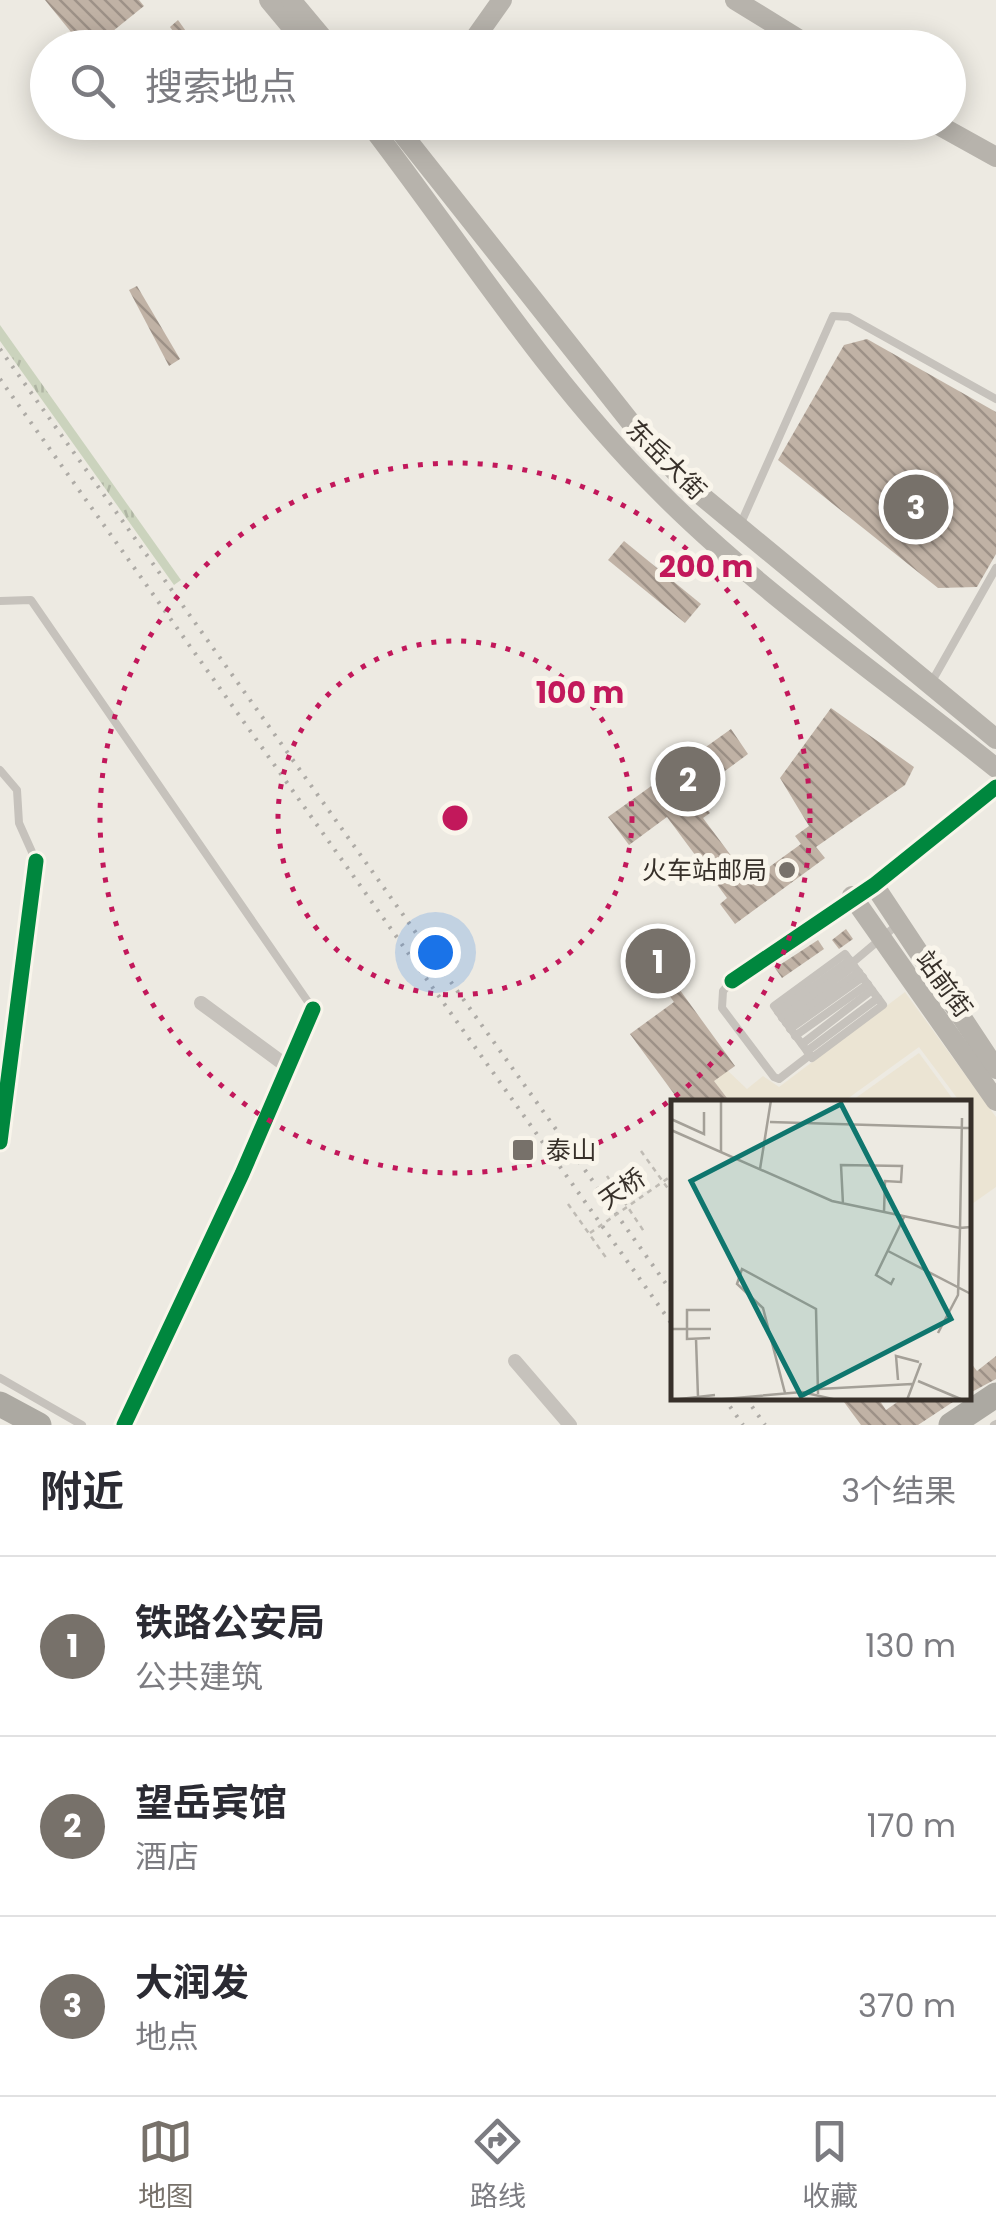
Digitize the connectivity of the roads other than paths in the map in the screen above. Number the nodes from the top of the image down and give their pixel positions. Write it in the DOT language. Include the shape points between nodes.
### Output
graph roads {
  1 [pos="269,0"];
  2 [pos="291,0"];
  3 [pos="502,0"];
  4 [pos="736,0"];
  5 [pos="295,30"];
  6 [pos="316,30"];
  7 [pos="481,30"];
  8 [pos="784,30"];
  9 [pos="397,140"];
  10 [pos="398,140"];
  11 [pos="966,140"];
  12 [pos="996,157"];
  13 [pos="996,399"];
  14 [pos="739,528"];
  15 [pos="996,568"];
  16 [pos="0,601"];
  17 [pos="931,683"];
  18 [pos="996,740"];
  19 [pos="996,768"];
  20 [pos="0,770"];
  21 [pos="996,787"];
  22 [pos="36,862"];
  23 [pos="874,885"];
  24 [pos="852,896"];
  25 [pos="889,932"];
  26 [pos="862,976"];
  27 [pos="732,981"];
  28 [pos="201,1003"];
  29 [pos="313,1009"];
  30 [pos="786,1023"];
  31 [pos="806,1050"];
  32 [pos="288,1068"];
  33 [pos="996,1069"];
  34 [pos="996,1101"];
  35 [pos="0,1142"];
  36 [pos="515,1361"];
  37 [pos="0,1378"];
  38 [pos="996,1396"];
  39 [pos="996,1408"];
  40 [pos="82,1425"];
  41 [pos="124,1425"];
  42 [pos="570,1425"];
  43 [pos="951,1425"];
  44 [pos="972,1425"];
  1 -- 5 [label="main road"];
  2 -- 6 [label="main road"];
  3 -- 7 [label="main road"];
  4 -- 8 [label="main road"];
  9 -- 19 [label="main road, 东岳大街" via="578,399 655,488"];
  10 -- 14 [label="main road, 东岳大街" via="639,433"];
  11 -- 12 [label="main road"];
  13 -- 14 [label="lane" via="849,317 833,316"];
  14 -- 17 [label="main road, 东岳大街"];
  15 -- 17 [label="lane"];
  16 -- 29 [label="lane" via="32,600"];
  17 -- 18 [label="main road, 东岳大街"];
  20 -- 22 [label="lane" via="17,790 19,823"];
  21 -- 23 [label="main road"];
  22 -- 35 [label="street"];
  23 -- 24 [label="main road"];
  23 -- 25 [label="main road, 站前街"];
  24 -- 25 [label="main road, 站前街"];
  24 -- 27 [label="main road"];
  25 -- 26 [label="lane"];
  25 -- 33 [label="main road, 站前街"];
  25 -- 34 [label="main road, 站前街"];
  26 -- 30 [label="lane"];
  26 -- 30 [label="lane"];
  26 -- 30 [label="lane" via="845,954 774,1006"];
  26 -- 31 [label="lane"];
  26 -- 31 [label="lane" via="883,1005"];
  27 -- 31 [label="lane" via="722,992 722,1008 774,1077"];
  28 -- 32 [label="street"];
  29 -- 32 [label="street"];
  30 -- 31 [label="lane"];
  32 -- 41 [label="street"];
  36 -- 42 [label="street"];
  37 -- 40 [label="lane"];
  38 -- 43 [label="highway"];
  39 -- 44 [label="highway"];
}
